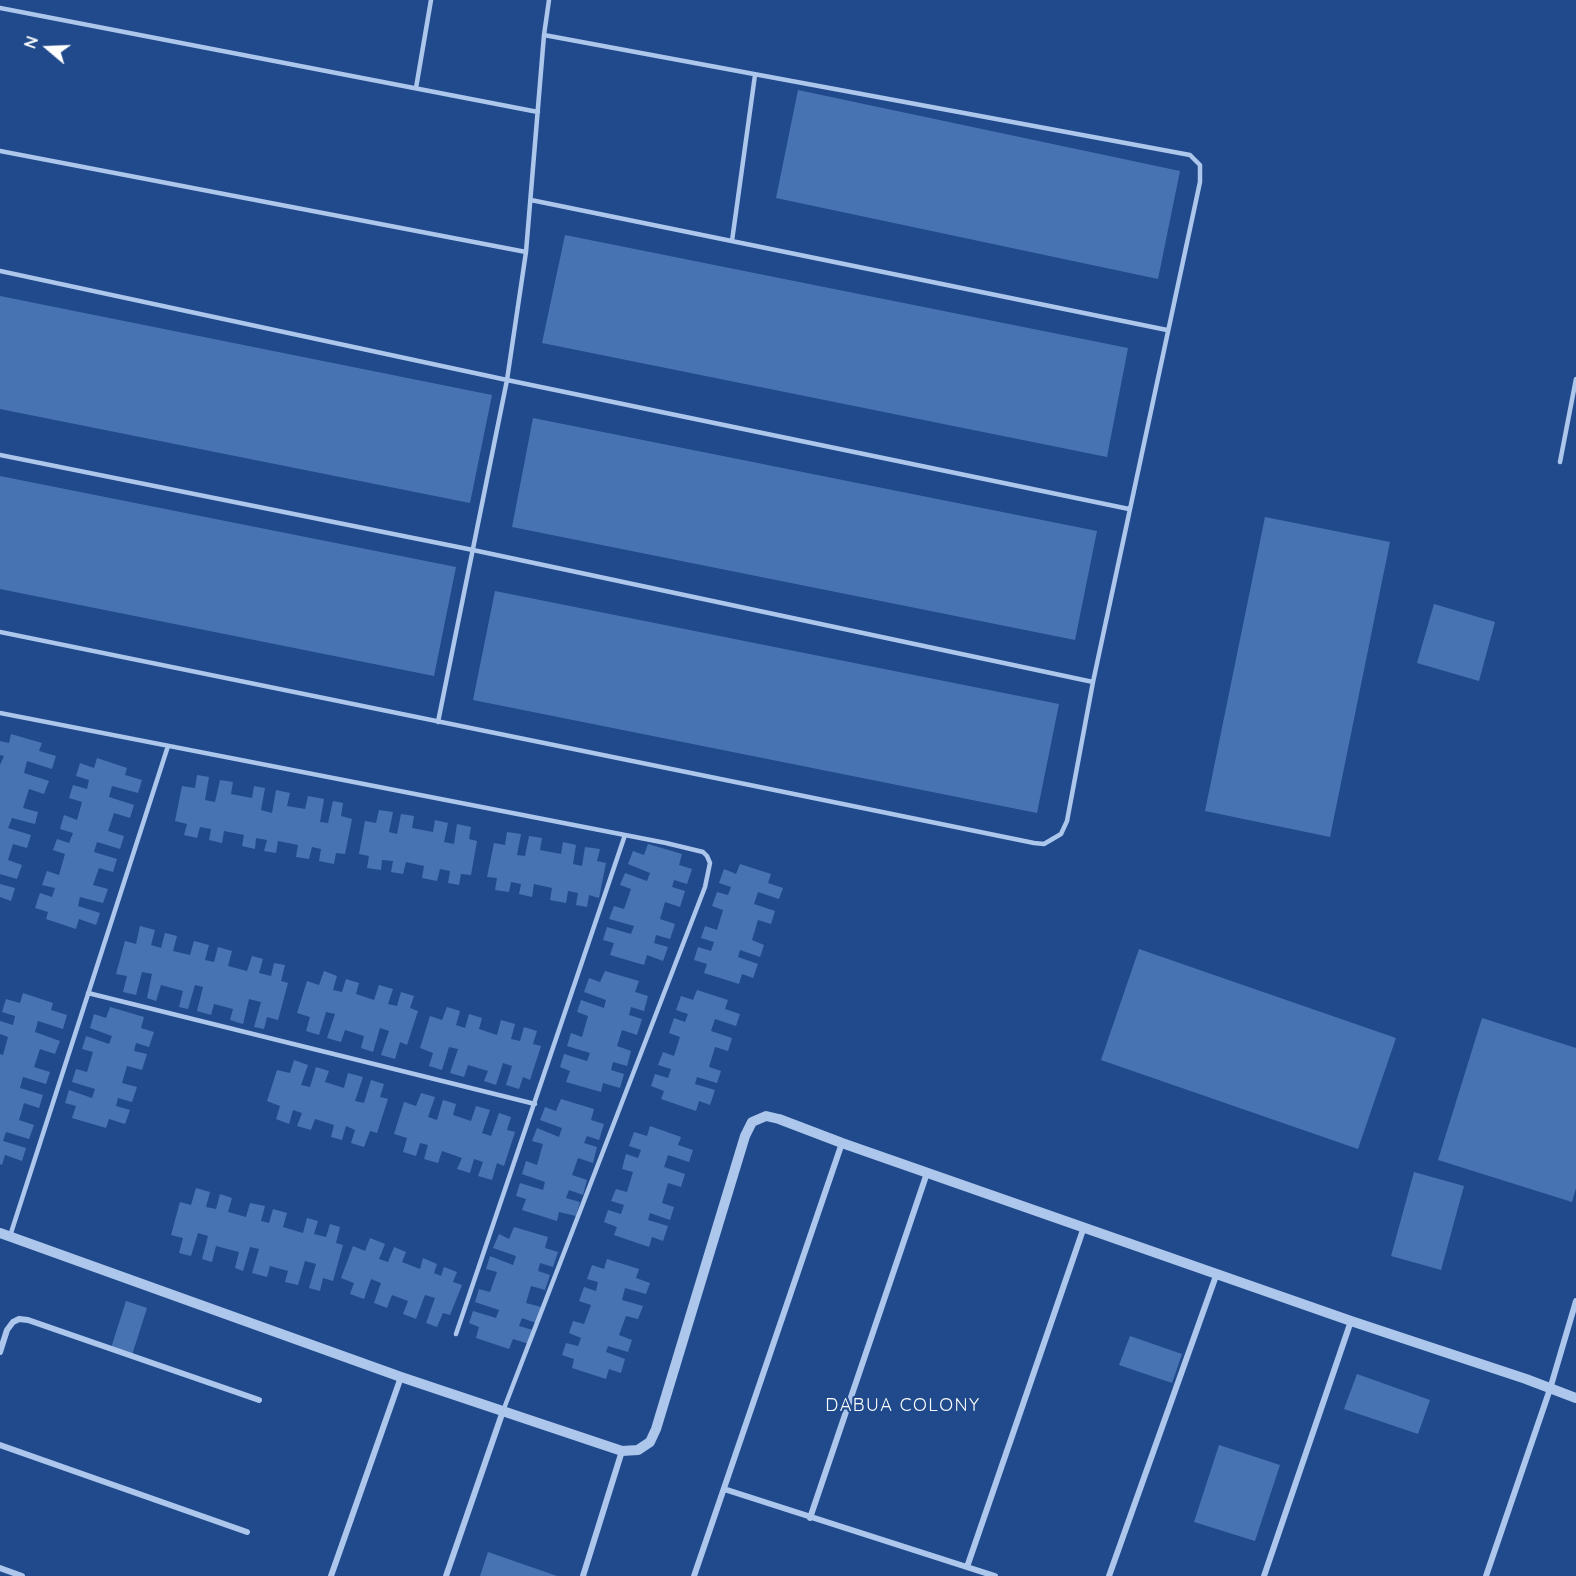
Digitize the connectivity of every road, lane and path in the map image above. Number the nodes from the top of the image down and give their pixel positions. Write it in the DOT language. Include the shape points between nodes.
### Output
graph roads {
  1 [pos="431,0"];
  2 [pos="549,0"];
  3 [pos="0,8"];
  4 [pos="544,35"];
  5 [pos="755,75"];
  6 [pos="416,88"];
  7 [pos="537,112"];
  8 [pos="0,151"];
  9 [pos="531,200"];
  10 [pos="732,241"];
  11 [pos="525,252"];
  12 [pos="0,271"];
  13 [pos="1167,330"];
  14 [pos="1576,379"];
  15 [pos="507,380"];
  16 [pos="0,455"];
  17 [pos="1560,462"];
  18 [pos="1130,509"];
  19 [pos="473,550"];
  20 [pos="0,632"];
  21 [pos="1093,682"];
  22 [pos="0,713"];
  23 [pos="438,722"];
  24 [pos="168,746"];
  25 [pos="625,835"];
  26 [pos="88,993"];
  27 [pos="534,1104"];
  28 [pos="842,1143"];
  29 [pos="927,1173"];
  30 [pos="1084,1227"];
  31 [pos="5,1235"];
  32 [pos="1217,1273"];
  33 [pos="1576,1301"];
  34 [pos="1351,1321"];
  35 [pos="456,1334"];
  36 [pos="0,1352"];
  37 [pos="400,1377"];
  38 [pos="1550,1389"];
  39 [pos="1576,1398"];
  40 [pos="259,1400"];
  41 [pos="503,1411"];
  42 [pos="0,1444"];
  43 [pos="622,1451"];
  44 [pos="724,1489"];
  45 [pos="810,1518"];
  46 [pos="247,1532"];
  47 [pos="0,1568"];
  48 [pos="967,1568"];
  49 [pos="22,1576"];
  50 [pos="332,1576"];
  51 [pos="447,1576"];
  52 [pos="583,1576"];
  53 [pos="694,1576"];
  54 [pos="995,1576"];
  55 [pos="1110,1576"];
  56 [pos="1264,1576"];
  57 [pos="1486,1576"];
  1 -- 6 [label="lane"];
  2 -- 4 [label="lane"];
  3 -- 6 [label="lane"];
  4 -- 5 [label="lane"];
  4 -- 7 [label="lane"];
  5 -- 10 [label="lane"];
  5 -- 13 [label="lane" via="1190,155 1200,165 1200,182"];
  6 -- 7 [label="lane"];
  7 -- 9 [label="lane"];
  8 -- 11 [label="lane"];
  9 -- 10 [label="lane"];
  9 -- 11 [label="lane"];
  10 -- 13 [label="lane"];
  11 -- 15 [label="lane"];
  12 -- 15 [label="lane"];
  13 -- 18 [label="lane"];
  14 -- 17 [label="lane"];
  15 -- 18 [label="lane"];
  15 -- 19 [label="lane"];
  16 -- 19 [label="lane"];
  18 -- 21 [label="lane"];
  19 -- 21 [label="lane"];
  19 -- 23 [label="lane"];
  20 -- 23 [label="lane"];
  21 -- 23 [label="lane" via="1067,821 1061,834 1044,844"];
  22 -- 24 [label="lane"];
  24 -- 25 [label="lane"];
  24 -- 26 [label="lane"];
  25 -- 27 [label="lane"];
  25 -- 41 [label="lane" via="703,852 710,863 709,870"];
  26 -- 27 [label="lane"];
  26 -- 31 [label="lane"];
  27 -- 35 [label="lane"];
  28 -- 29 [label="street"];
  28 -- 43 [label="street" via="779,1119 766,1116 752,1122 656,1429 650,1442 638,1450"];
  28 -- 44 [label="street"];
  29 -- 30 [label="street"];
  29 -- 45 [label="street"];
  30 -- 32 [label="street"];
  30 -- 48 [label="street"];
  31 -- 37 [label="street"];
  32 -- 34 [label="street"];
  32 -- 55 [label="street"];
  33 -- 38 [label="street"];
  34 -- 38 [label="street"];
  34 -- 56 [label="street"];
  36 -- 40 [label="street" via="13,1322 28,1320"];
  37 -- 41 [label="street"];
  37 -- 50 [label="street"];
  38 -- 39 [label="street"];
  38 -- 57 [label="street"];
  41 -- 43 [label="street"];
  41 -- 51 [label="street"];
  42 -- 46 [label="street"];
  43 -- 52 [label="street"];
  44 -- 45 [label="street"];
  44 -- 53 [label="street"];
  45 -- 48 [label="street"];
  47 -- 49 [label="street"];
  48 -- 54 [label="street"];
}
